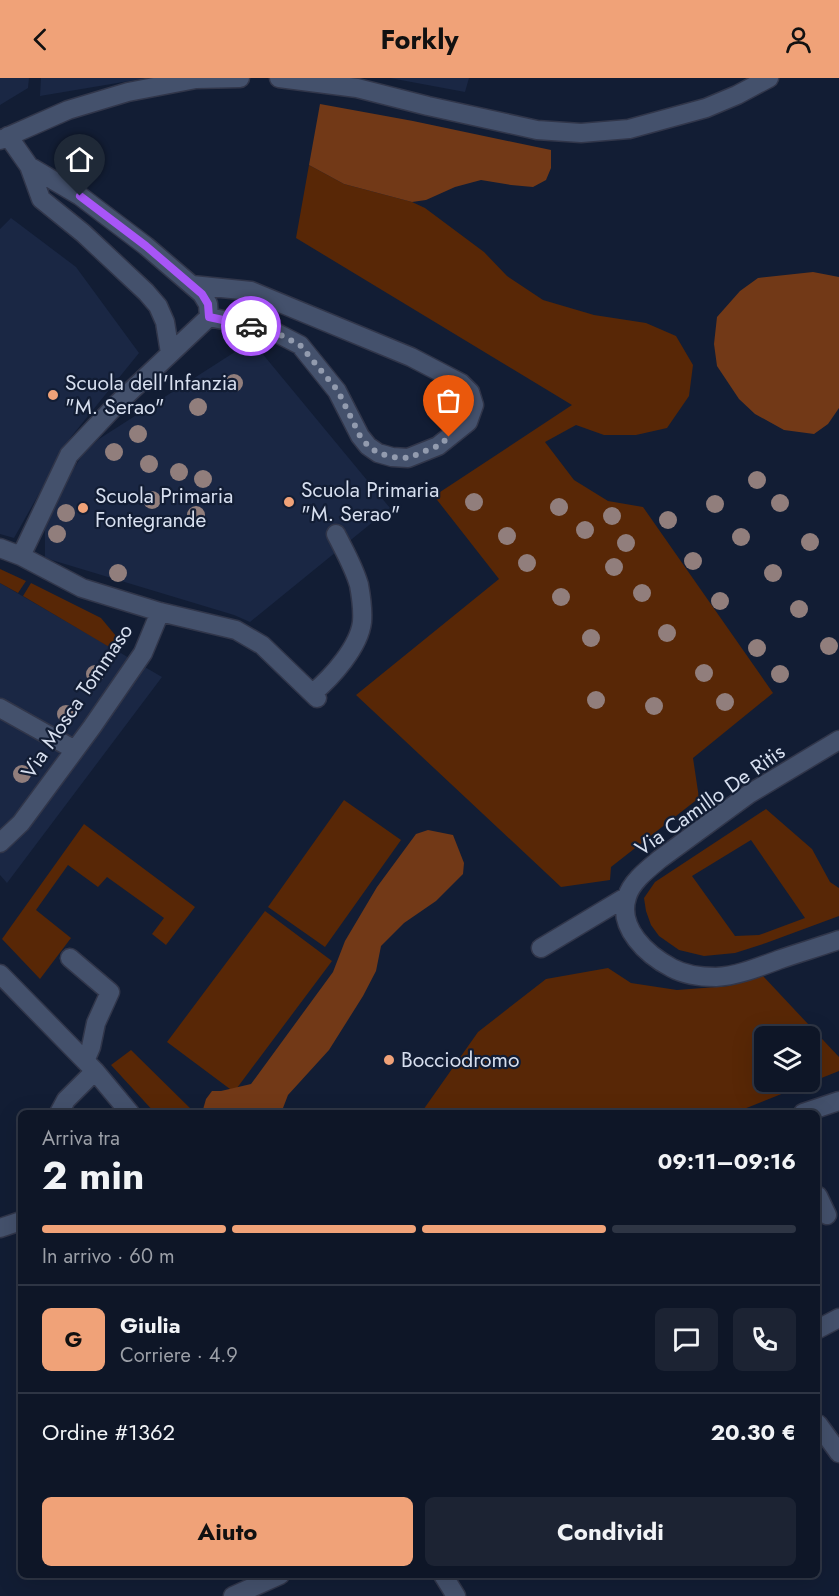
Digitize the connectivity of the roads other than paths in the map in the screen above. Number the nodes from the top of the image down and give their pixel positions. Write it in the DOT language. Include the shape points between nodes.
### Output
graph roads {
  1 [pos="240,78"];
  2 [pos="279,78"];
  3 [pos="769,78"];
  4 [pos="4,138"];
  5 [pos="29,166"];
  6 [pos="192,285"];
  7 [pos="209,317"];
  8 [pos="170,352"];
  9 [pos="336,534"];
  10 [pos="0,548"];
  11 [pos="21,556"];
  12 [pos="160,612"];
  13 [pos="0,708"];
  14 [pos="839,740"];
  15 [pos="75,750"];
  16 [pos="0,843"];
  17 [pos="626,897"];
  18 [pos="839,940"];
  19 [pos="541,948"];
  20 [pos="70,958"];
  21 [pos="0,974"];
  22 [pos="90,1066"];
  23 [pos="839,1101"];
  24 [pos="61,1110"];
  25 [pos="127,1110"];
  26 [pos="812,1110"];
  27 [pos="820,1200"];
  28 [pos="827,1215"];
  29 [pos="18,1222"];
  30 [pos="0,1228"];
  31 [pos="839,1318"];
  32 [pos="820,1328"];
  33 [pos="820,1427"];
  34 [pos="839,1453"];
  35 [pos="273,1578"];
  36 [pos="445,1578"];
  37 [pos="233,1596"];
  38 [pos="456,1596"];
  1 -- 4 [label="street" via="196,79 128,92 68,110"];
  2 -- 3 [label="street" via="357,88 537,130 581,133 628,129 706,108"];
  4 -- 5 [label="street"];
  5 -- 6 [label="street" via="80,196"];
  5 -- 8 [label="street" via="41,199 83,232 158,306"];
  6 -- 7 [label="street" via="208,304"];
  6 -- 7 [label="street" via="251,291 411,357 461,383 470,392 474,405 468,422 438,446 408,458 378,453 360,436 338,391 300,345 271,330"];
  7 -- 8 [label="street"];
  8 -- 11 [label="street" via="69,454"];
  9 -- 12 [label="street, Via Mosca Tommaso" via="358,582 362,623 353,646 315,696 262,645 236,630"];
  10 -- 11 [label="street"];
  11 -- 12 [label="street" via="82,588"];
  12 -- 15 [label="street, Via Mosca Tommaso" via="143,653"];
  13 -- 15 [label="street"];
  14 -- 17 [label="street, Via Camillo De Ritis" via="749,794 660,859"];
  15 -- 16 [label="street, Via Mosca Tommaso" via="21,823"];
  17 -- 18 [label="street" via="625,916 630,931 642,946 673,969 694,975 735,974"];
  17 -- 19 [label="street"];
  20 -- 22 [label="street" via="110,992 96,1023"];
  21 -- 22 [label="street"];
  22 -- 24 [label="street"];
  22 -- 25 [label="street"];
  23 -- 26 [label="street"];
  27 -- 28 [label="street"];
  29 -- 30 [label="street"];
  31 -- 32 [label="street"];
  33 -- 34 [label="street"];
  35 -- 37 [label="street"];
  36 -- 38 [label="street"];
}
